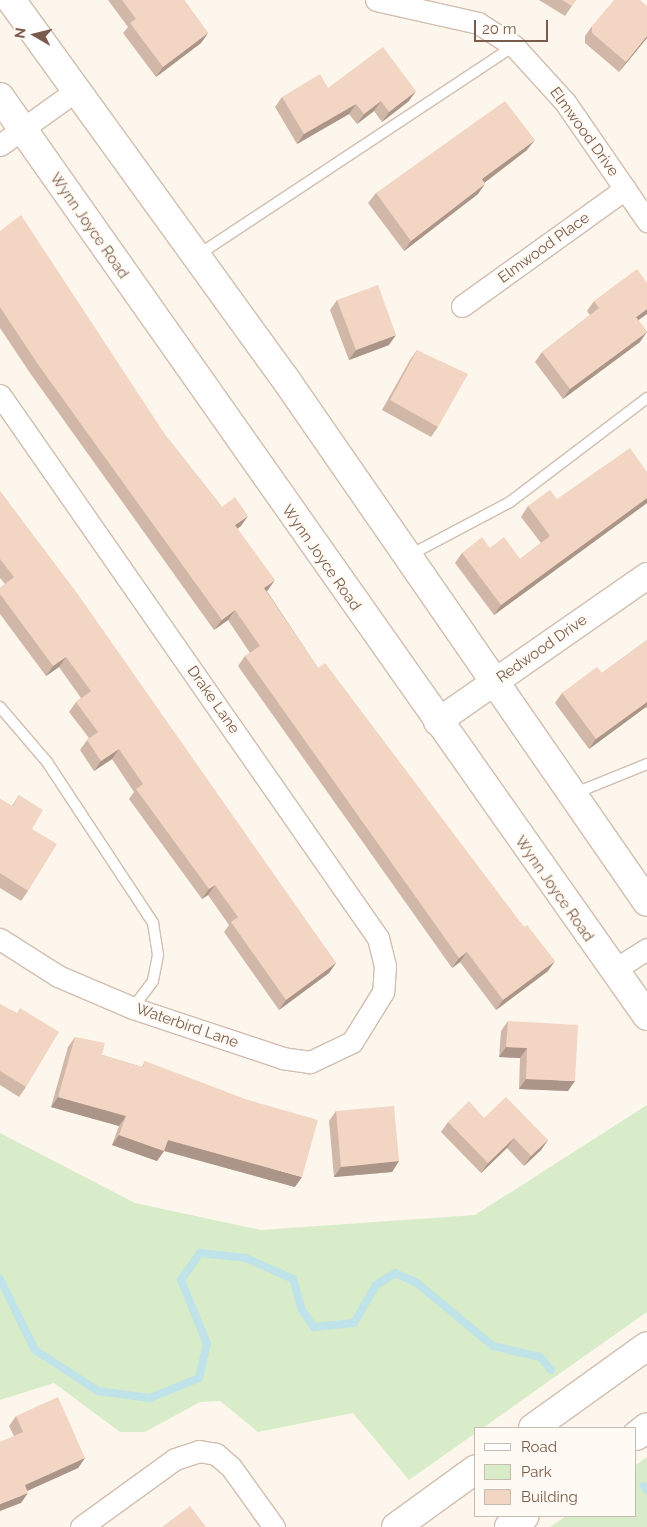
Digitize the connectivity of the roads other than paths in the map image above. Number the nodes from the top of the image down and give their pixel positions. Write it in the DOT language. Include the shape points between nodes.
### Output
graph roads {
  1 [pos="11,0"];
  2 [pos="376,0"];
  3 [pos="514,46"];
  4 [pos="74,92"];
  5 [pos="0,97"];
  6 [pos="22,129"];
  7 [pos="0,145"];
  8 [pos="625,189"];
  9 [pos="647,221"];
  10 [pos="195,257"];
  11 [pos="462,306"];
  12 [pos="0,395"];
  13 [pos="647,398"];
  14 [pos="408,556"];
  15 [pos="647,576"];
  16 [pos="495,683"];
  17 [pos="0,707"];
  18 [pos="437,722"];
  19 [pos="647,764"];
  20 [pos="572,795"];
  21 [pos="647,902"];
  22 [pos="0,939"];
  23 [pos="647,949"];
  24 [pos="612,971"];
  25 [pos="133,1008"];
  26 [pos="647,1016"];
  27 [pos="372,1017"];
  28 [pos="647,1346"];
  29 [pos="534,1427"];
  30 [pos="474,1470"];
  31 [pos="524,1517"];
  32 [pos="81,1527"];
  33 [pos="274,1527"];
  34 [pos="396,1527"];
  35 [pos="509,1527"];
  1 -- 4 [label="main road"];
  2 -- 3 [label="street, Elmwood Drive" via="478,23"];
  3 -- 8 [label="street, Elmwood Drive" via="565,102"];
  3 -- 10 [label="lane"];
  4 -- 6 [label="street"];
  4 -- 10 [label="main road"];
  5 -- 6 [label="main road, Wynn Joyce Road"];
  6 -- 7 [label="street"];
  6 -- 18 [label="main road, Wynn Joyce Road"];
  8 -- 9 [label="street, Elmwood Drive"];
  8 -- 11 [label="street, Elmwood Place"];
  10 -- 14 [label="main road"];
  12 -- 27 [label="street, Drake Lane" via="378,938 385,966 384,992"];
  13 -- 14 [label="lane" via="510,502"];
  14 -- 16 [label="main road"];
  15 -- 16 [label="street, Redwood Drive"];
  16 -- 18 [label="street, Redwood Drive"];
  16 -- 20 [label="main road"];
  17 -- 25 [label="lane" via="46,762 153,923 158,955 153,981"];
  18 -- 24 [label="main road, Wynn Joyce Road"];
  19 -- 20 [label="lane"];
  20 -- 21 [label="main road"];
  22 -- 25 [label="street, Waterbird Lane" via="58,976"];
  23 -- 24 [label="street"];
  24 -- 26 [label="main road, Wynn Joyce Road"];
  25 -- 27 [label="street, Waterbird Lane" via="283,1058 310,1062 352,1042"];
  28 -- 29 [label="main road"];
  30 -- 34 [label="main road"];
  31 -- 35 [label="main road"];
  32 -- 33 [label="street" via="175,1459 199,1451 216,1454 231,1467"];
}
